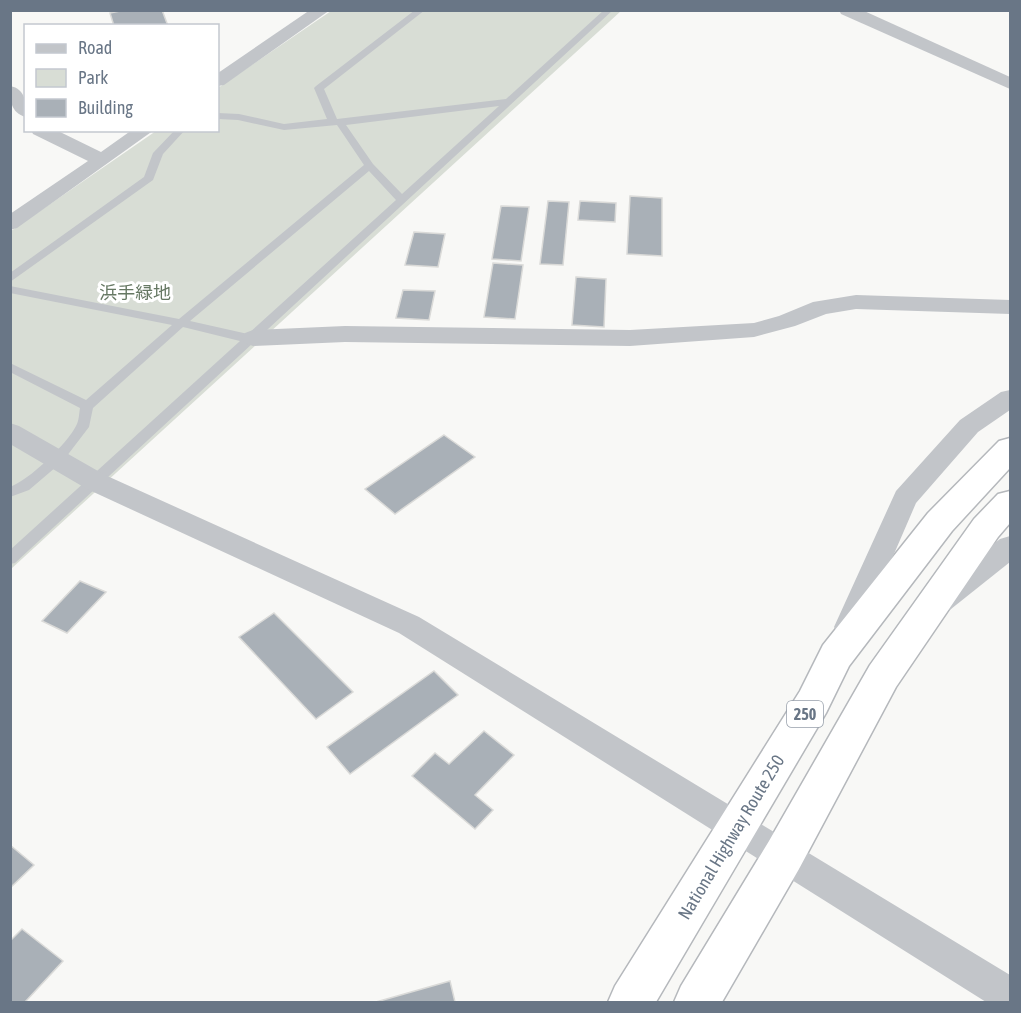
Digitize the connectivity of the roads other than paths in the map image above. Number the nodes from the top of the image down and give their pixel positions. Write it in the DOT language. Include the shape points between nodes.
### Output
graph roads {
  1 [pos="322,10"];
  2 [pos="421,10"];
  3 [pos="609,10"];
  4 [pos="847,10"];
  5 [pos="219,80"];
  6 [pos="1011,84"];
  7 [pos="10,91"];
  8 [pos="508,102"];
  9 [pos="24,108"];
  10 [pos="219,116"];
  11 [pos="336,122"];
  12 [pos="44,132"];
  13 [pos="142,132"];
  14 [pos="179,132"];
  15 [pos="102,160"];
  16 [pos="369,166"];
  17 [pos="402,200"];
  18 [pos="10,224"];
  19 [pos="10,279"];
  20 [pos="10,289"];
  21 [pos="1011,307"];
  22 [pos="181,323"];
  23 [pos="253,338"];
  24 [pos="10,367"];
  25 [pos="1011,398"];
  26 [pos="87,406"];
  27 [pos="10,432"];
  28 [pos="1011,449"];
  29 [pos="58,458"];
  30 [pos="96,482"];
  31 [pos="10,492"];
  32 [pos="1011,503"];
  33 [pos="1011,547"];
  34 [pos="10,559"];
  35 [pos="928,611"];
  36 [pos="836,656"];
  37 [pos="738,826"];
  38 [pos="784,855"];
  39 [pos="1011,996"];
  40 [pos="631,1002"];
  41 [pos="697,1002"];
  1 -- 5 [label="street"];
  2 -- 11 [label="lane" via="319,88"];
  3 -- 8 [label="lane"];
  4 -- 6 [label="street"];
  7 -- 9 [label="street"];
  8 -- 11 [label="lane"];
  8 -- 17 [label="lane"];
  10 -- 11 [label="lane" via="236,115 288,128"];
  11 -- 16 [label="lane"];
  12 -- 15 [label="street"];
  13 -- 15 [label="street"];
  14 -- 19 [label="lane" via="158,153 149,178"];
  15 -- 18 [label="street"];
  16 -- 17 [label="lane"];
  16 -- 22 [label="lane"];
  17 -- 23 [label="lane"];
  20 -- 22 [label="lane"];
  21 -- 23 [label="street" via="856,302 820,307 754,330 630,338 345,334"];
  22 -- 23 [label="lane"];
  22 -- 26 [label="lane"];
  23 -- 30 [label="lane"];
  24 -- 26 [label="lane"];
  25 -- 36 [label="street" via="969,426 905,498"];
  26 -- 29 [label="lane" via="83,427"];
  27 -- 29 [label="street"];
  28 -- 36 [label="highway, National Highway Route 250 / 250" via="940,522"];
  29 -- 30 [label="street"];
  29 -- 31 [label="lane" via="24,487"];
  30 -- 34 [label="lane"];
  30 -- 37 [label="street" via="409,625"];
  32 -- 35 [label="highway" via="986,528"];
  33 -- 35 [label="street"];
  35 -- 38 [label="highway" via="883,676"];
  36 -- 37 [label="highway, National Highway Route 250 / 250" via="813,702"];
  37 -- 38 [label="street"];
  37 -- 40 [label="highway, National Highway Route 250 / 250"];
  38 -- 39 [label="street"];
  38 -- 41 [label="highway"];
}
